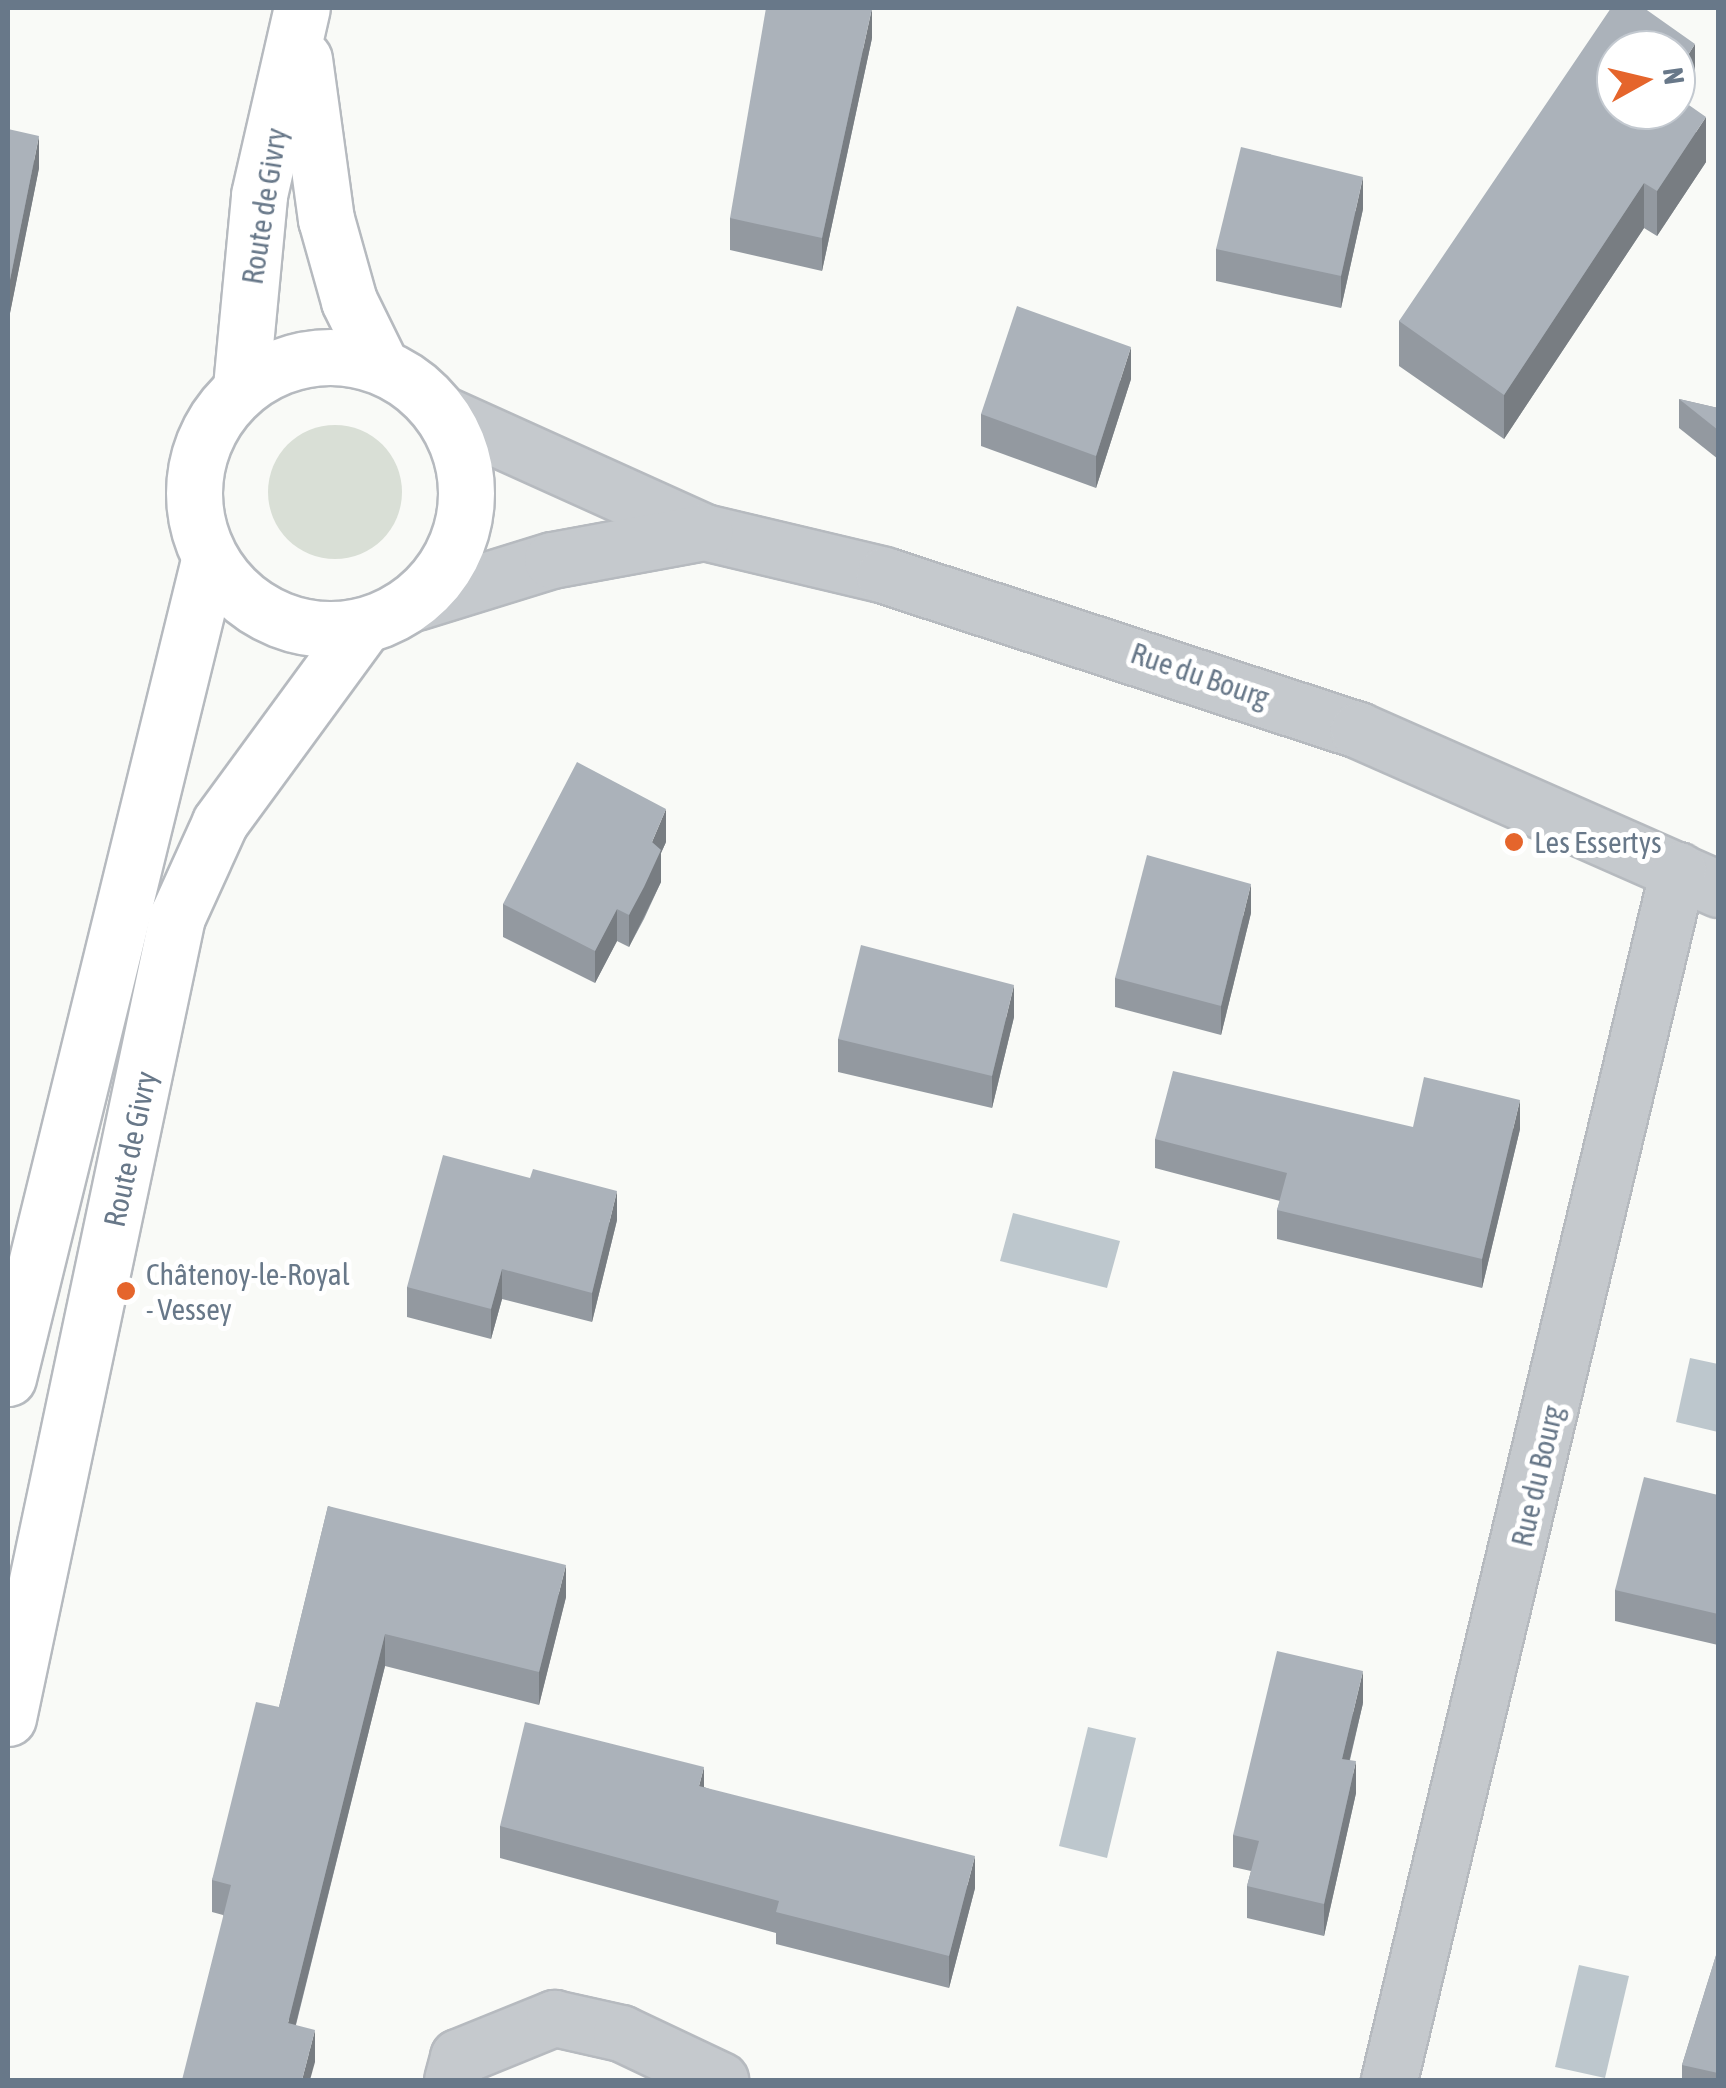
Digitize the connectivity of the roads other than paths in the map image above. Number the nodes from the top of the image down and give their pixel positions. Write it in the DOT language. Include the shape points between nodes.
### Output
graph roads {
  1 [pos="301,17"];
  2 [pos="380,364"];
  3 [pos="241,387"];
  4 [pos="444,414"];
  5 [pos="704,532"];
  6 [pos="208,560"];
  7 [pos="416,602"];
  8 [pos="362,628"];
  9 [pos="1698,880"];
  10 [pos="8,1378"];
  11 [pos="10,1691"];
  12 [pos="452,2080"];
  13 [pos="720,2080"];
  14 [pos="1389,2080"];
  1 -- 2 [label="main road, Route de Givry" via="326,219 349,301"];
  1 -- 3 [label="main road, Route de Givry" via="260,195"];
  2 -- 3 [label="main road" via="330,355 271,368"];
  2 -- 4 [label="main road"];
  3 -- 6 [label="main road" via="204,437 192,504"];
  4 -- 5 [label="street, Rue du Bourg"];
  4 -- 7 [label="main road" via="467,476 460,540"];
  5 -- 7 [label="street, Rue du Bourg" via="552,560"];
  5 -- 9 [label="street, Rue du Bourg" via="884,575 1184,667 1358,730"];
  6 -- 8 [label="main road" via="256,610 298,628"];
  6 -- 10 [label="main road, Route de Givry"];
  7 -- 8 [label="main road"];
  8 -- 11 [label="main road, Route de Givry" via="220,822 177,917"];
  9 -- 14 [label="street, Rue du Bourg"];
  12 -- 13 [label="street" via="458,2057 554,2018 621,2033"];
}
